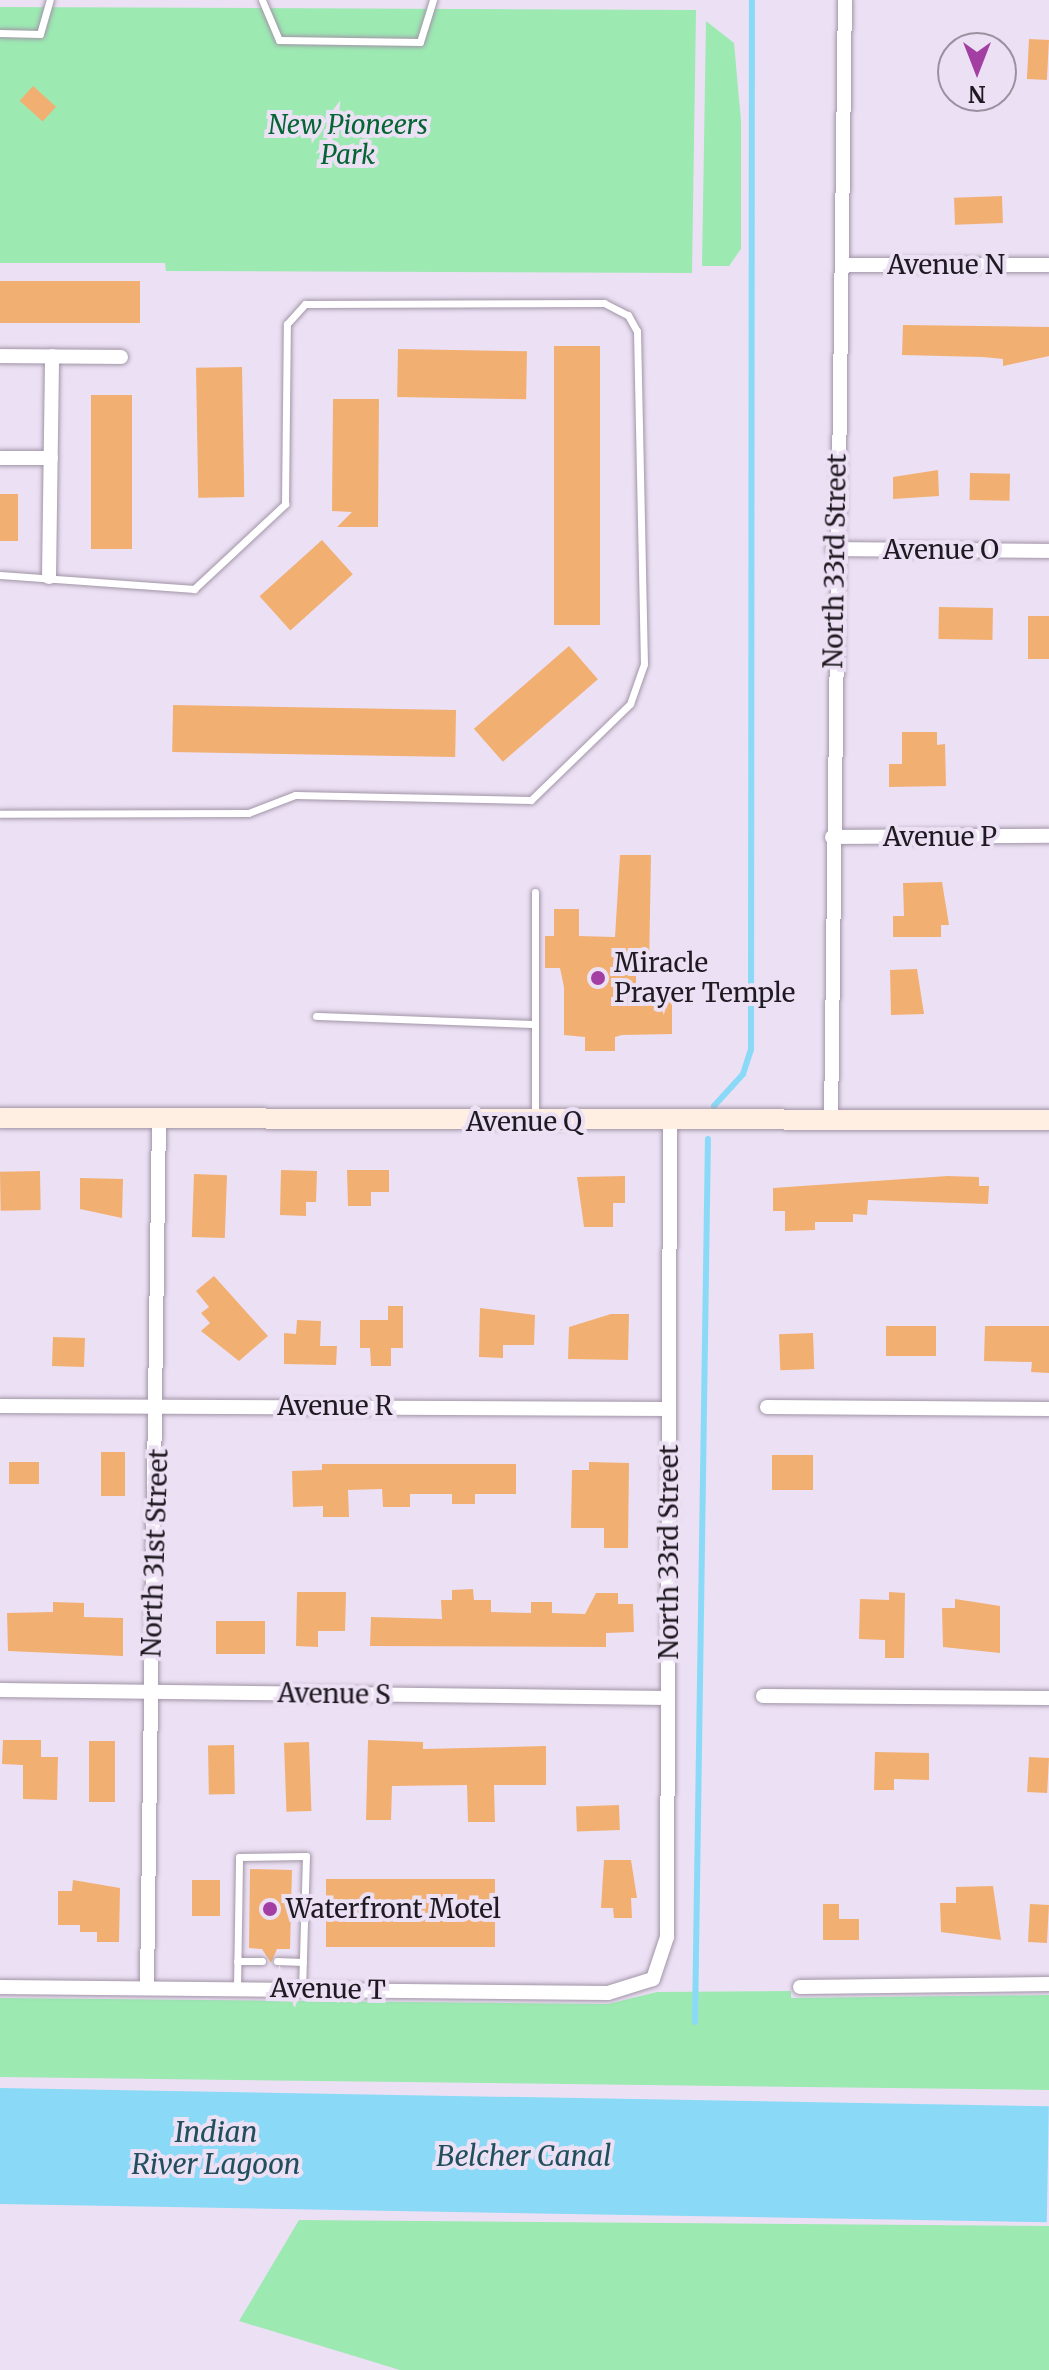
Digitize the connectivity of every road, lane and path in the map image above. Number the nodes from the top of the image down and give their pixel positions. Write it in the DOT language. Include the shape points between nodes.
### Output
graph roads {
  1 [pos="50,0"];
  2 [pos="262,0"];
  3 [pos="433,0"];
  4 [pos="845,0"];
  5 [pos="0,33"];
  6 [pos="844,265"];
  7 [pos="1049,265"];
  8 [pos="0,356"];
  9 [pos="52,356"];
  10 [pos="121,357"];
  11 [pos="0,458"];
  12 [pos="51,458"];
  13 [pos="833,549"];
  14 [pos="1049,551"];
  15 [pos="0,575"];
  16 [pos="49,577"];
  17 [pos="0,814"];
  18 [pos="1049,836"];
  19 [pos="832,837"];
  20 [pos="535,892"];
  21 [pos="316,1016"];
  22 [pos="535,1024"];
  23 [pos="0,1118"];
  24 [pos="159,1119"];
  25 [pos="1049,1120"];
  26 [pos="535,1122"];
  27 [pos="831,1122"];
  28 [pos="670,1123"];
  29 [pos="159,1405"];
  30 [pos="0,1406"];
  31 [pos="767,1407"];
  32 [pos="669,1409"];
  33 [pos="1049,1409"];
  34 [pos="0,1690"];
  35 [pos="151,1691"];
  36 [pos="763,1696"];
  37 [pos="668,1698"];
  38 [pos="1049,1698"];
  39 [pos="237,1961"];
  40 [pos="262,1961"];
  41 [pos="277,1961"];
  42 [pos="303,1962"];
  43 [pos="653,1979"];
  44 [pos="1049,1984"];
  45 [pos="147,1986"];
  46 [pos="0,1987"];
  47 [pos="800,1987"];
  48 [pos="237,1988"];
  49 [pos="302,1989"];
  1 -- 5 [label="lane" via="40,34"];
  2 -- 3 [label="lane" via="279,40 420,42"];
  4 -- 6 [label="street, North 33rd Street"];
  6 -- 7 [label="street, Avenue N"];
  6 -- 13 [label="street, North 33rd Street"];
  8 -- 9 [label="street"];
  9 -- 10 [label="street"];
  9 -- 12 [label="street"];
  11 -- 12 [label="street"];
  12 -- 16 [label="street"];
  13 -- 14 [label="street, Avenue O"];
  13 -- 19 [label="street, North 33rd Street"];
  15 -- 16 [label="lane"];
  16 -- 17 [label="lane" via="194,589 285,504 287,324 305,304 604,303 628,315 637,331 644,664 630,704 531,800 295,795 248,813"];
  18 -- 19 [label="street, Avenue P"];
  19 -- 27 [label="street, North 33rd Street"];
  20 -- 22 [label="lane"];
  21 -- 22 [label="lane"];
  22 -- 26 [label="lane"];
  23 -- 24 [label="street, Avenue Q"];
  24 -- 26 [label="street, Avenue Q"];
  24 -- 29 [label="street, North 31st Street"];
  25 -- 27 [label="street, Avenue Q"];
  26 -- 28 [label="street, Avenue Q"];
  27 -- 28 [label="street, Avenue Q"];
  28 -- 32 [label="street, North 33rd Street"];
  29 -- 30 [label="street, Avenue R"];
  29 -- 32 [label="street, Avenue R"];
  29 -- 35 [label="street, North 31st Street"];
  31 -- 33 [label="street"];
  32 -- 37 [label="street, North 33rd Street"];
  34 -- 35 [label="street, Avenue S"];
  35 -- 37 [label="street, Avenue S"];
  35 -- 45 [label="street, North 31st Street"];
  36 -- 38 [label="street"];
  37 -- 43 [label="street, North 33rd Street" via="667,1937"];
  39 -- 40 [label="lane"];
  39 -- 42 [label="lane" via="239,1857 306,1856"];
  39 -- 48 [label="lane"];
  41 -- 42 [label="lane"];
  42 -- 49 [label="lane"];
  43 -- 49 [label="street, Avenue T" via="608,1993"];
  44 -- 47 [label="street"];
  45 -- 46 [label="street, Avenue T"];
  45 -- 48 [label="street, Avenue T"];
  48 -- 49 [label="street, Avenue T"];
}
